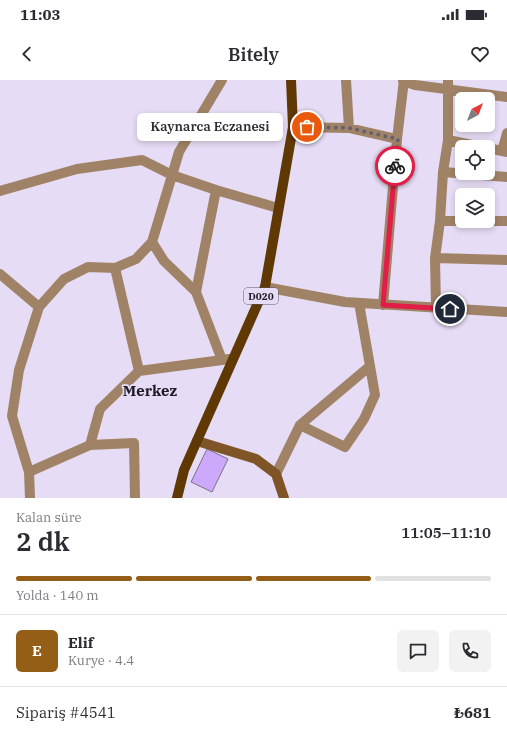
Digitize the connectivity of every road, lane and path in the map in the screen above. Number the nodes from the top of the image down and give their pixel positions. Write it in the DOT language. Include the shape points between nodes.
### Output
graph roads {
  1 [pos="222,80"];
  2 [pos="291,80"];
  3 [pos="346,80"];
  4 [pos="404,81"];
  5 [pos="448,84"];
  6 [pos="507,97"];
  7 [pos="293,127"];
  8 [pos="349,128"];
  9 [pos="507,133"];
  10 [pos="398,139"];
  11 [pos="448,140"];
  12 [pos="455,141"];
  13 [pos="495,150"];
  14 [pos="505,152"];
  15 [pos="443,172"];
  16 [pos="172,175"];
  17 [pos="507,177"];
  18 [pos="216,190"];
  19 [pos="0,191"];
  20 [pos="278,208"];
  21 [pos="440,221"];
  22 [pos="507,221"];
  23 [pos="152,242"];
  24 [pos="435,258"];
  25 [pos="507,260"];
  26 [pos="115,268"];
  27 [pos="0,274"];
  28 [pos="265,287"];
  29 [pos="196,292"];
  30 [pos="359,303"];
  31 [pos="383,305"];
  32 [pos="38,307"];
  33 [pos="436,308"];
  34 [pos="507,312"];
  35 [pos="228,360"];
  36 [pos="370,366"];
  37 [pos="139,371"];
  38 [pos="300,425"];
  39 [pos="197,441"];
  40 [pos="90,445"];
  41 [pos="29,472"];
  42 [pos="276,474"];
  43 [pos="30,498"];
  44 [pos="135,498"];
  45 [pos="177,498"];
  46 [pos="284,498"];
  1 -- 16 [label="street" via="178,152"];
  2 -- 7 [label="main road, D020"];
  3 -- 8 [label="street"];
  4 -- 5 [label="street" via="415,85"];
  4 -- 10 [label="street"];
  5 -- 6 [label="street"];
  5 -- 11 [label="street"];
  7 -- 8 [label="street"];
  7 -- 20 [label="main road, D020"];
  8 -- 10 [label="street"];
  9 -- 14 [label="street"];
  10 -- 31 [label="street"];
  11 -- 12 [label="street"];
  11 -- 15 [label="street"];
  13 -- 14 [label="street"];
  15 -- 17 [label="street"];
  15 -- 21 [label="street"];
  16 -- 18 [label="street"];
  16 -- 19 [label="street" via="142,160 77,169"];
  16 -- 23 [label="street"];
  18 -- 20 [label="street"];
  18 -- 29 [label="street"];
  20 -- 28 [label="main road, D020"];
  21 -- 22 [label="street"];
  21 -- 24 [label="street"];
  23 -- 26 [label="street" via="136,259"];
  23 -- 29 [label="street" via="164,261"];
  24 -- 25 [label="street"];
  24 -- 33 [label="street"];
  26 -- 32 [label="street" via="88,267 64,279"];
  26 -- 37 [label="street"];
  27 -- 32 [label="street"];
  28 -- 30 [label="street"];
  28 -- 35 [label="main road, D020"];
  29 -- 35 [label="street"];
  30 -- 31 [label="street"];
  30 -- 36 [label="street"];
  31 -- 33 [label="street"];
  32 -- 41 [label="street" via="19,370 12,416"];
  33 -- 34 [label="street"];
  35 -- 37 [label="street"];
  35 -- 39 [label="main road, D020"];
  36 -- 38 [label="street"];
  36 -- 38 [label="street" via="375,395 364,419 345,447"];
  37 -- 40 [label="street" via="100,410"];
  38 -- 42 [label="street"];
  39 -- 42 [label="street" via="256,459"];
  39 -- 45 [label="main road, D020" via="184,470"];
  40 -- 41 [label="street"];
  40 -- 44 [label="street" via="134,443"];
  41 -- 43 [label="street"];
  42 -- 46 [label="street"];
}
